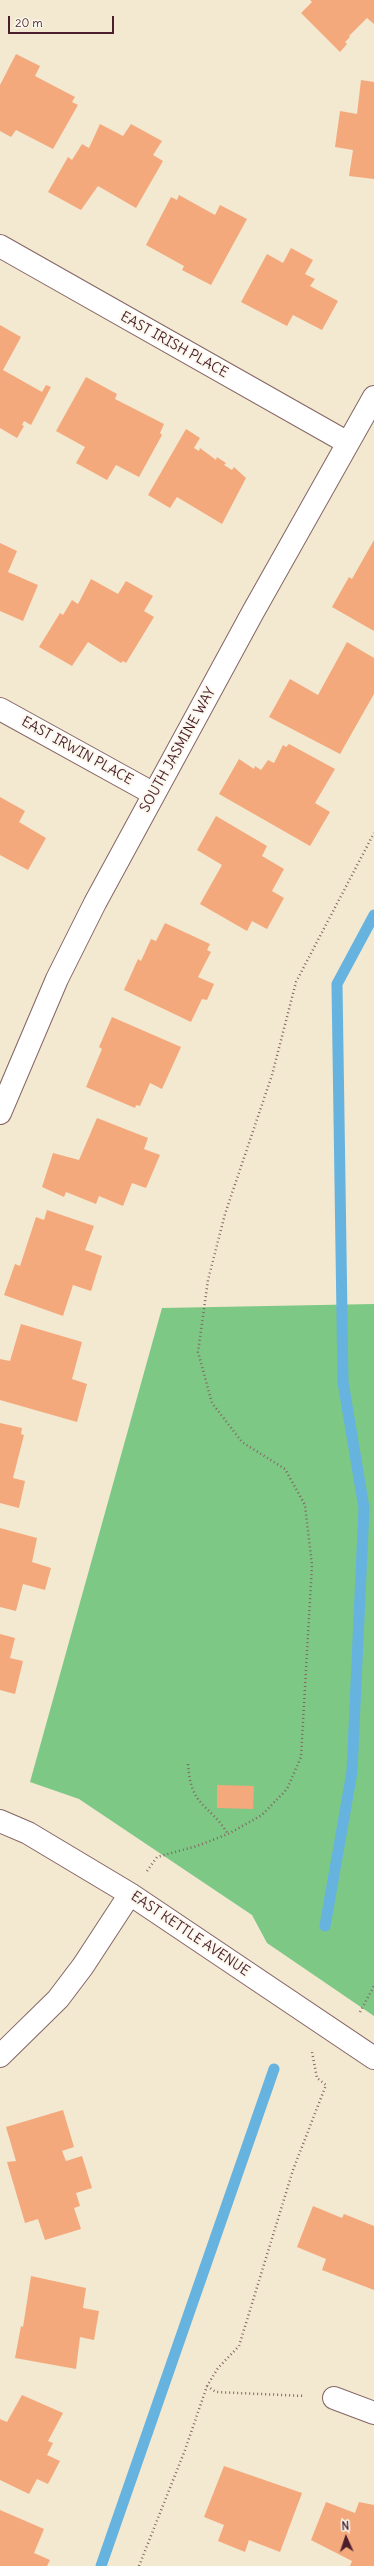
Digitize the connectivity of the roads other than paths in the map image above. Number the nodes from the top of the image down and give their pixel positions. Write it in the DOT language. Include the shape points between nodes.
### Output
graph roads {
  1 [pos="0,246"];
  2 [pos="374,397"];
  3 [pos="348,443"];
  4 [pos="0,709"];
  5 [pos="154,794"];
  6 [pos="0,1113"];
  7 [pos="0,1821"];
  8 [pos="130,1894"];
  9 [pos="0,2056"];
  10 [pos="374,2058"];
  11 [pos="334,2398"];
  12 [pos="374,2413"];
  1 -- 3 [label="street, EAST IRISH PLACE"];
  2 -- 3 [label="street, SOUTH JASMINE WAY"];
  3 -- 5 [label="street, SOUTH JASMINE WAY"];
  4 -- 5 [label="street, EAST IRWIN PLACE"];
  5 -- 6 [label="street, SOUTH JASMINE WAY" via="57,979"];
  7 -- 8 [label="street, EAST KETTLE AVENUE" via="28,1833"];
  8 -- 9 [label="street" via="83,1966 58,1998"];
  8 -- 10 [label="street, EAST KETTLE AVENUE"];
  11 -- 12 [label="street"];
}
